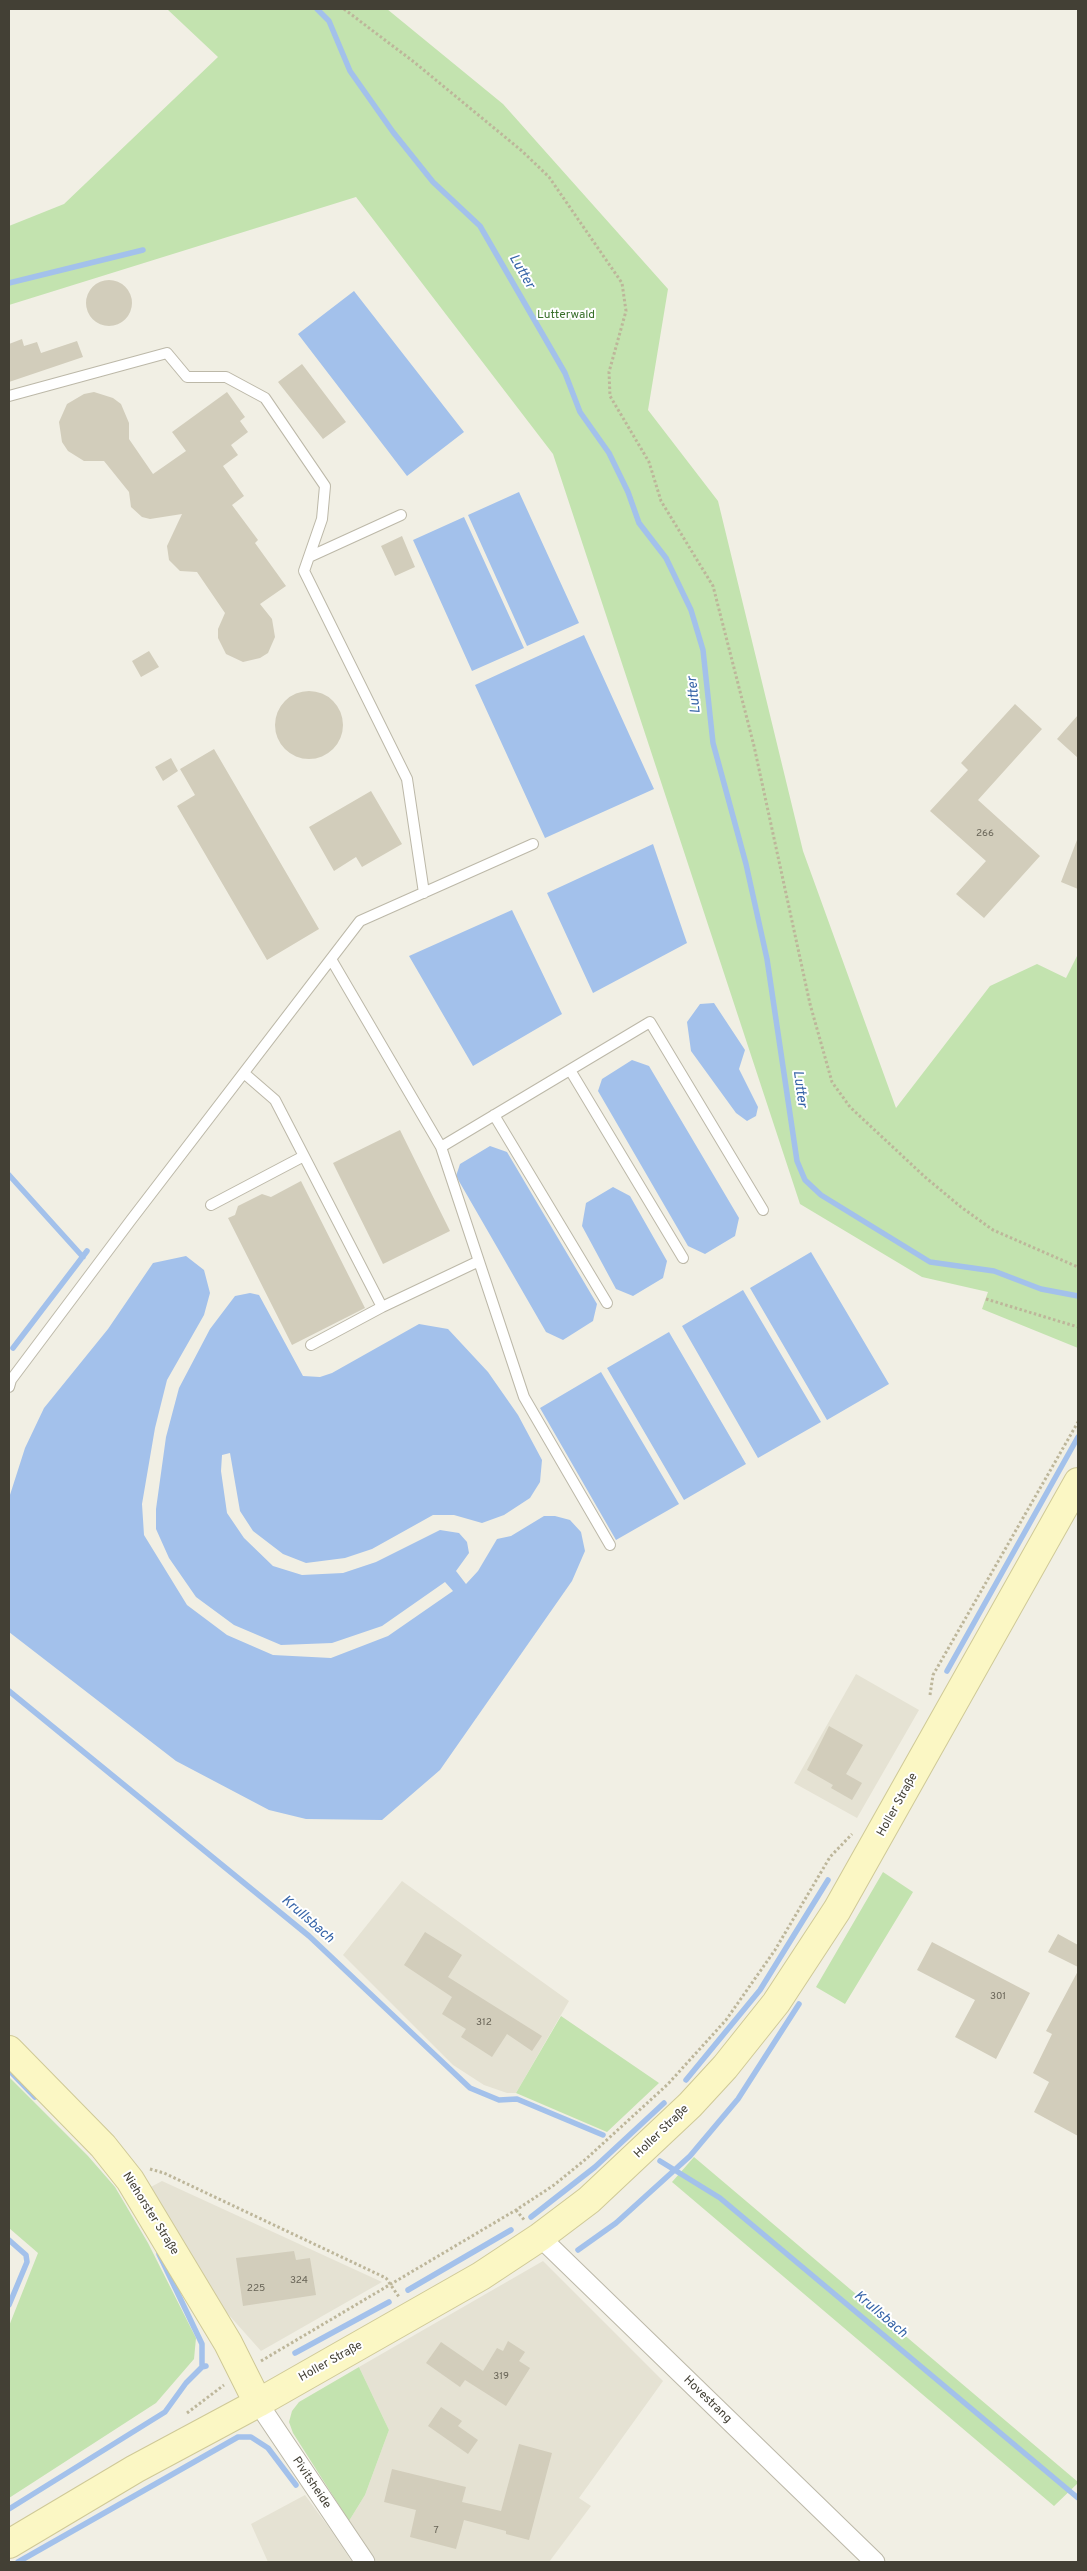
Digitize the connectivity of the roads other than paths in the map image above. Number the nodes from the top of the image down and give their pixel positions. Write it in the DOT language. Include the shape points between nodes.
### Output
graph roads {
  1 [pos="9,396"];
  2 [pos="401,515"];
  3 [pos="309,557"];
  4 [pos="533,844"];
  5 [pos="424,893"];
  6 [pos="331,959"];
  7 [pos="570,1070"];
  8 [pos="245,1074"];
  9 [pos="494,1115"];
  10 [pos="441,1147"];
  11 [pos="304,1156"];
  12 [pos="211,1205"];
  13 [pos="763,1210"];
  14 [pos="683,1258"];
  15 [pos="478,1262"];
  16 [pos="607,1303"];
  17 [pos="382,1307"];
  18 [pos="311,1345"];
  19 [pos="9,1387"];
  20 [pos="1078,1482"];
  21 [pos="610,1545"];
  22 [pos="9,2050"];
  23 [pos="540,2237"];
  24 [pos="258,2403"];
  25 [pos="9,2544"];
  26 [pos="365,2562"];
  27 [pos="874,2562"];
  1 -- 3 [label="lane" via="167,354 187,377 226,377 265,398 324,486 322,519"];
  2 -- 3 [label="lane"];
  3 -- 5 [label="lane" via="304,571 407,779"];
  4 -- 5 [label="lane"];
  5 -- 6 [label="lane" via="360,921"];
  6 -- 8 [label="lane"];
  6 -- 10 [label="lane"];
  7 -- 9 [label="lane"];
  7 -- 13 [label="lane" via="650,1022"];
  7 -- 14 [label="lane"];
  8 -- 11 [label="lane" via="275,1100"];
  8 -- 19 [label="lane" via="113,1244"];
  9 -- 10 [label="lane"];
  9 -- 16 [label="lane"];
  10 -- 15 [label="lane"];
  11 -- 12 [label="lane"];
  11 -- 17 [label="lane"];
  15 -- 17 [label="lane"];
  15 -- 21 [label="lane" via="524,1397"];
  17 -- 18 [label="lane"];
  20 -- 23 [label="street, Holler Straße" via="837,1910 776,2004 690,2105 588,2200"];
  22 -- 24 [label="street, Niehorster Straße" via="103,2146 130,2180 228,2343"];
  23 -- 24 [label="street, Holler Straße" via="481,2276"];
  23 -- 27 [label="street, Hovestrang"];
  24 -- 25 [label="street, Holler Straße" via="134,2469"];
  24 -- 26 [label="street, Pivitsheide"];
}
